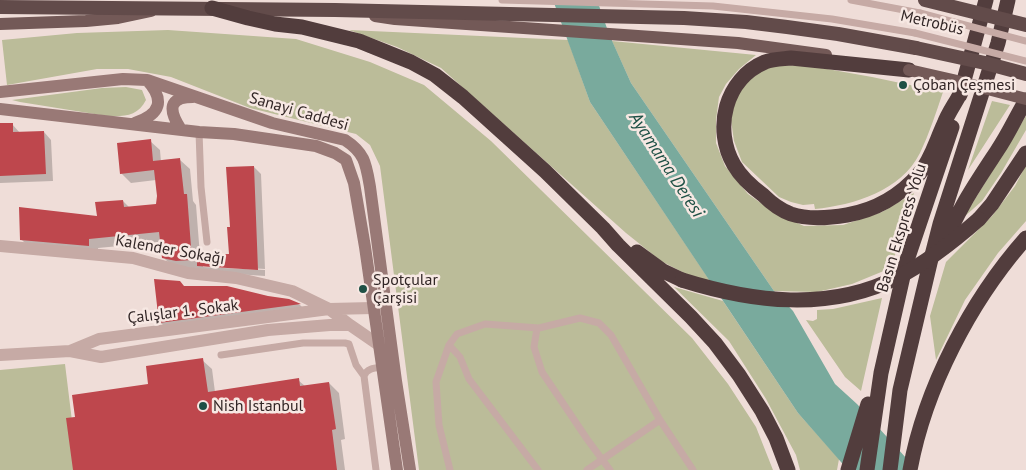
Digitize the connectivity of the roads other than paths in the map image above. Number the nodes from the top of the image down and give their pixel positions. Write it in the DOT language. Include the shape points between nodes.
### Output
graph roads {
  1 [pos="502,0"];
  2 [pos="851,0"];
  3 [pos="986,0"];
  4 [pos="1008,0"];
  5 [pos="923,6"];
  6 [pos="0,7"];
  7 [pos="162,7"];
  8 [pos="212,8"];
  9 [pos="335,10"];
  10 [pos="0,24"];
  11 [pos="1026,25"];
  12 [pos="1026,41"];
  13 [pos="1026,61"];
  14 [pos="909,70"];
  15 [pos="1026,74"];
  16 [pos="147,80"];
  17 [pos="0,92"];
  18 [pos="960,94"];
  19 [pos="196,97"];
  20 [pos="1026,100"];
  21 [pos="0,109"];
  22 [pos="133,124"];
  23 [pos="180,128"];
  24 [pos="199,132"];
  25 [pos="1026,153"];
  26 [pos="603,228"];
  27 [pos="1026,238"];
  28 [pos="207,242"];
  29 [pos="0,246"];
  30 [pos="922,300"];
  31 [pos="373,308"];
  32 [pos="329,309"];
  33 [pos="350,325"];
  34 [pos="537,328"];
  35 [pos="379,345"];
  36 [pos="449,345"];
  37 [pos="70,351"];
  38 [pos="0,355"];
  39 [pos="221,355"];
  40 [pos="383,367"];
  41 [pos="364,376"];
  42 [pos="870,409"];
  43 [pos="660,420"];
  44 [pos="604,460"];
  45 [pos="910,467"];
  46 [pos="376,470"];
  47 [pos="397,470"];
  48 [pos="410,470"];
  49 [pos="450,470"];
  50 [pos="538,470"];
  51 [pos="588,470"];
  52 [pos="610,470"];
  53 [pos="694,470"];
  54 [pos="788,470"];
  55 [pos="848,470"];
  56 [pos="867,470"];
  57 [pos="890,470"];
  1 -- 13 [label="lane, Metrobüs, bridge" via="712,6 832,18 915,33"];
  2 -- 5 [label="lane, Metrobüs"];
  3 -- 18 [label="highway, Basın Ekspress Yolu"];
  4 -- 30 [label="highway" via="940,224"];
  5 -- 11 [label="highway, bridge"];
  5 -- 12 [label="lane, Metrobüs, bridge"];
  6 -- 7 [label="highway"];
  7 -- 8 [label="highway"];
  7 -- 10 [label="main road" via="118,18"];
  8 -- 9 [label="highway"];
  8 -- 26 [label="highway" via="359,41 427,71 463,97"];
  9 -- 14 [label="main road" via="395,19 738,43"];
  9 -- 15 [label="highway, bridge" via="714,20 838,34 916,48"];
  14 -- 18 [label="highway" via="791,58 765,62 739,82 724,112 725,140 734,165 757,191 792,214 820,218 856,213 895,196 918,175 928,162 944,122"];
  14 -- 20 [label="main road, bridge"];
  16 -- 17 [label="main road, Sanayi Caddesi" via="106,80"];
  16 -- 19 [label="main road, Sanayi Caddesi"];
  16 -- 22 [label="main road" via="159,99 158,108 152,115"];
  18 -- 42 [label="highway, Basın Ekspress Yolu" via="954,123 906,263"];
  19 -- 23 [label="main road" via="184,97 173,105 173,117"];
  19 -- 48 [label="main road, Sanayi Caddesi" via="272,122 345,140 363,156"];
  20 -- 30 [label="highway" via="954,218"];
  21 -- 22 [label="main road, Sanayi Caddesi"];
  22 -- 23 [label="main road, Sanayi Caddesi"];
  23 -- 24 [label="main road, Sanayi Caddesi"];
  24 -- 28 [label="lane"];
  24 -- 31 [label="main road, Sanayi Caddesi" via="316,146 346,160 354,184"];
  25 -- 26 [label="highway, bridge" via="979,219 936,255 898,278 836,298 769,299 724,292 682,280 663,271"];
  26 -- 54 [label="highway" via="715,343 762,411"];
  27 -- 45 [label="highway" via="990,283 955,341 925,413"];
  29 -- 32 [label="street, Kalender Sokağı" via="133,258 188,273 236,278 292,291"];
  30 -- 57 [label="highway" via="908,351"];
  31 -- 32 [label="street, Çalışlar 1. Sokak"];
  31 -- 35 [label="main road, Sanayi Caddesi"];
  32 -- 33 [label="street, Kalender Sokağı"];
  32 -- 37 [label="street, Çalışlar 1. Sokak" via="99,339"];
  33 -- 35 [label="street, Kalender Sokağı"];
  33 -- 37 [label="street" via="268,330 101,357"];
  34 -- 36 [label="lane" via="485,324 457,334"];
  34 -- 43 [label="lane" via="580,318 599,323 611,335"];
  34 -- 44 [label="lane" via="534,347 542,372"];
  35 -- 40 [label="main road, Sanayi Caddesi"];
  36 -- 49 [label="lane" via="436,382 439,425"];
  36 -- 50 [label="lane" via="460,357 470,380"];
  37 -- 38 [label="street, Çalışlar 1. Sokak"];
  39 -- 41 [label="lane" via="303,343 345,343"];
  40 -- 41 [label="lane" via="371,368"];
  40 -- 47 [label="main road, Sanayi Caddesi"];
  41 -- 46 [label="lane"];
  42 -- 55 [label="highway"];
  42 -- 56 [label="highway"];
  43 -- 44 [label="lane"];
  43 -- 53 [label="lane"];
  44 -- 51 [label="lane"];
  44 -- 52 [label="lane"];
}
